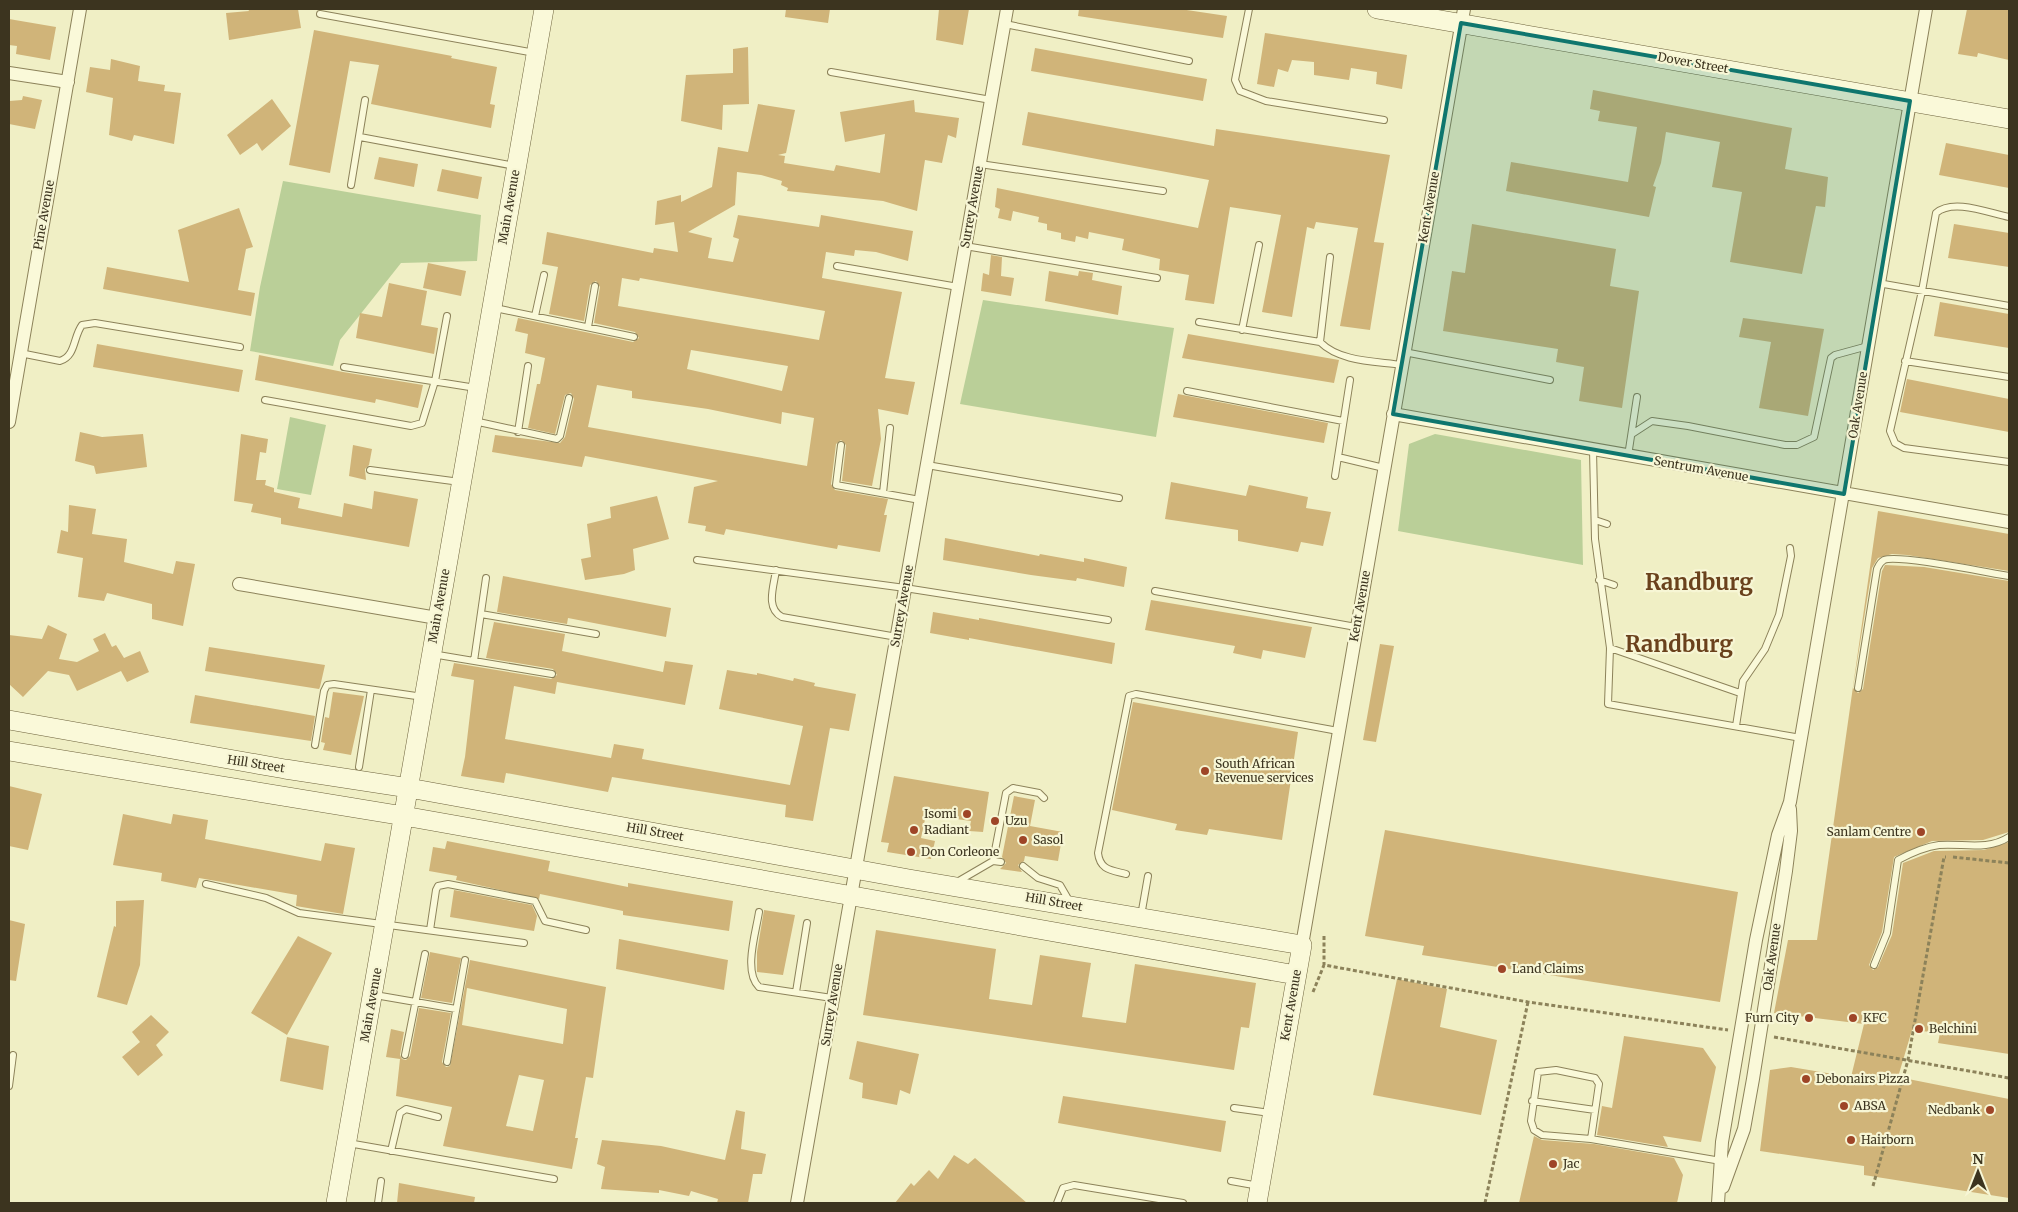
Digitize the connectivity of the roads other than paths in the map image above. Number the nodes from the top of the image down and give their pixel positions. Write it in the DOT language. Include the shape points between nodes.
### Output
graph roads {
  1 [pos="80,9"];
  2 [pos="544,9"];
  3 [pos="1007,9"];
  4 [pos="1249,9"];
  5 [pos="1376,9"];
  6 [pos="1926,9"];
  7 [pos="320,14"];
  8 [pos="1463,16"];
  9 [pos="1004,24"];
  10 [pos="536,53"];
  11 [pos="1189,61"];
  12 [pos="831,72"];
  13 [pos="9,73"];
  14 [pos="68,82"];
  15 [pos="365,100"];
  16 [pos="991,100"];
  17 [pos="1910,101"];
  18 [pos="2009,119"];
  19 [pos="1384,120"];
  20 [pos="360,137"];
  21 [pos="980,164"];
  22 [pos="516,166"];
  23 [pos="352,185"];
  24 [pos="1163,191"];
  25 [pos="2009,217"];
  26 [pos="965,246"];
  27 [pos="1259,246"];
  28 [pos="1330,257"];
  29 [pos="837,266"];
  30 [pos="544,276"];
  31 [pos="1157,278"];
  32 [pos="1878,283"];
  33 [pos="594,286"];
  34 [pos="958,286"];
  35 [pos="1922,291"];
  36 [pos="2009,306"];
  37 [pos="491,307"];
  38 [pos="447,316"];
  39 [pos="535,316"];
  40 [pos="1199,322"];
  41 [pos="588,327"];
  42 [pos="1242,330"];
  43 [pos="634,337"];
  44 [pos="1320,342"];
  45 [pos="1868,346"];
  46 [pos="240,347"];
  47 [pos="1404,352"];
  48 [pos="20,353"];
  49 [pos="1905,361"];
  50 [pos="1402,365"];
  51 [pos="344,366"];
  52 [pos="528,366"];
  53 [pos="2009,378"];
  54 [pos="1350,380"];
  55 [pos="1550,380"];
  56 [pos="435,381"];
  57 [pos="477,388"];
  58 [pos="1187,391"];
  59 [pos="1637,397"];
  60 [pos="569,398"];
  61 [pos="265,400"];
  62 [pos="1393,414"];
  63 [pos="471,420"];
  64 [pos="1343,421"];
  65 [pos="9,422"];
  66 [pos="890,428"];
  67 [pos="518,432"];
  68 [pos="1632,434"];
  69 [pos="841,445"];
  70 [pos="1593,450"];
  71 [pos="1338,456"];
  72 [pos="1628,456"];
  73 [pos="2009,462"];
  74 [pos="927,465"];
  75 [pos="1384,468"];
  76 [pos="370,470"];
  77 [pos="1335,476"];
  78 [pos="460,482"];
  79 [pos="883,493"];
  80 [pos="1844,494"];
  81 [pos="1118,498"];
  82 [pos="920,500"];
  83 [pos="1595,520"];
  84 [pos="2009,522"];
  85 [pos="1607,524"];
  86 [pos="1790,548"];
  87 [pos="697,560"];
  88 [pos="776,570"];
  89 [pos="2009,576"];
  90 [pos="486,578"];
  91 [pos="1599,580"];
  92 [pos="240,584"];
  93 [pos="1614,585"];
  94 [pos="905,588"];
  95 [pos="1155,591"];
  96 [pos="481,614"];
  97 [pos="437,618"];
  98 [pos="1108,620"];
  99 [pos="1356,627"];
  100 [pos="596,634"];
  101 [pos="897,637"];
  102 [pos="1760,642"];
  103 [pos="1767,645"];
  104 [pos="1610,648"];
  105 [pos="431,654"];
  106 [pos="474,661"];
  107 [pos="552,674"];
  108 [pos="1858,688"];
  109 [pos="372,690"];
  110 [pos="1740,693"];
  111 [pos="424,698"];
  112 [pos="9,720"];
  113 [pos="1736,726"];
  114 [pos="1338,731"];
  115 [pos="1801,738"];
  116 [pos="315,745"];
  117 [pos="9,751"];
  118 [pos="359,766"];
  119 [pos="409,788"];
  120 [pos="1044,798"];
  121 [pos="1790,802"];
  122 [pos="404,816"];
  123 [pos="2009,838"];
  124 [pos="993,861"];
  125 [pos="1001,862"];
  126 [pos="1023,866"];
  127 [pos="856,868"];
  128 [pos="1126,874"];
  129 [pos="1148,876"];
  130 [pos="206,884"];
  131 [pos="951,885"];
  132 [pos="851,896"];
  133 [pos="1071,905"];
  134 [pos="759,912"];
  135 [pos="1141,917"];
  136 [pos="386,923"];
  137 [pos="807,923"];
  138 [pos="430,930"];
  139 [pos="586,930"];
  140 [pos="524,943"];
  141 [pos="1302,945"];
  142 [pos="425,954"];
  143 [pos="465,960"];
  144 [pos="1874,965"];
  145 [pos="1296,975"];
  146 [pos="796,992"];
  147 [pos="373,994"];
  148 [pos="832,998"];
  149 [pos="416,1002"];
  150 [pos="456,1009"];
  151 [pos="13,1055"];
  152 [pos="405,1055"];
  153 [pos="447,1062"];
  154 [pos="9,1086"];
  155 [pos="1532,1101"];
  156 [pos="1234,1108"];
  157 [pos="1595,1110"];
  158 [pos="1271,1113"];
  159 [pos="438,1116"];
  160 [pos="1591,1139"];
  161 [pos="347,1143"];
  162 [pos="390,1151"];
  163 [pos="1721,1161"];
  164 [pos="554,1179"];
  165 [pos="382,1181"];
  166 [pos="1230,1181"];
  167 [pos="1258,1194"];
  168 [pos="1719,1200"];
  169 [pos="336,1203"];
  170 [pos="378,1203"];
  171 [pos="797,1203"];
  172 [pos="1057,1203"];
  173 [pos="1183,1203"];
  1 -- 14 [label="street, Pine Avenue"];
  2 -- 10 [label="main road, Main Avenue"];
  3 -- 9 [label="street, Surrey Avenue"];
  4 -- 19 [label="lane" via="1235,80 1240,91 1266,101"];
  5 -- 8 [label="main road, Dover Street"];
  6 -- 17 [label="street, Oak Avenue"];
  7 -- 10 [label="lane"];
  8 -- 17 [label="main road, Dover Street"];
  8 -- 47 [label="street, Kent Avenue"];
  9 -- 11 [label="lane"];
  9 -- 16 [label="street, Surrey Avenue"];
  10 -- 22 [label="main road, Main Avenue"];
  12 -- 16 [label="lane"];
  13 -- 14 [label="street"];
  14 -- 48 [label="street, Pine Avenue"];
  15 -- 20 [label="lane"];
  16 -- 21 [label="street, Surrey Avenue"];
  17 -- 18 [label="main road, Dover Street"];
  17 -- 32 [label="street, Oak Avenue"];
  20 -- 22 [label="lane"];
  20 -- 23 [label="lane"];
  21 -- 24 [label="lane"];
  21 -- 26 [label="street, Surrey Avenue"];
  22 -- 37 [label="main road, Main Avenue"];
  25 -- 35 [label="lane" via="1958,206 1942,208 1936,213"];
  26 -- 31 [label="lane"];
  26 -- 34 [label="street, Surrey Avenue"];
  27 -- 42 [label="lane"];
  28 -- 44 [label="lane"];
  29 -- 34 [label="lane"];
  30 -- 39 [label="lane"];
  32 -- 35 [label="lane"];
  32 -- 45 [label="street, Oak Avenue"];
  33 -- 41 [label="lane"];
  34 -- 74 [label="street, Surrey Avenue"];
  35 -- 36 [label="lane"];
  35 -- 49 [label="lane"];
  37 -- 39 [label="lane"];
  37 -- 57 [label="main road, Main Avenue"];
  38 -- 56 [label="lane"];
  39 -- 41 [label="lane"];
  40 -- 42 [label="lane"];
  41 -- 43 [label="lane"];
  42 -- 44 [label="lane"];
  44 -- 50 [label="lane" via="1327,350 1339,355"];
  45 -- 68 [label="lane" via="1831,358 1819,422 1814,437 1805,443 1784,445 1652,421"];
  45 -- 80 [label="street, Oak Avenue"];
  46 -- 48 [label="lane" via="95,323 82,326 66,359 60,361"];
  47 -- 50 [label="street, Kent Avenue"];
  47 -- 55 [label="lane"];
  48 -- 65 [label="street, Pine Avenue"];
  49 -- 53 [label="lane"];
  49 -- 73 [label="lane" via="1890,431 1895,443 1904,448"];
  50 -- 62 [label="street, Kent Avenue"];
  51 -- 56 [label="lane"];
  52 -- 67 [label="lane"];
  54 -- 64 [label="lane"];
  56 -- 57 [label="lane"];
  56 -- 61 [label="lane" via="422,423 411,426"];
  57 -- 63 [label="main road, Main Avenue"];
  58 -- 64 [label="lane"];
  59 -- 68 [label="lane"];
  60 -- 67 [label="lane" via="557,439"];
  62 -- 70 [label="street, Sentrum Avenue"];
  62 -- 75 [label="street, Kent Avenue"];
  63 -- 67 [label="lane"];
  63 -- 78 [label="main road, Main Avenue"];
  64 -- 71 [label="lane"];
  66 -- 79 [label="lane"];
  68 -- 72 [label="lane"];
  69 -- 79 [label="lane" via="836,485"];
  70 -- 72 [label="street, Sentrum Avenue"];
  70 -- 83 [label="lane"];
  71 -- 75 [label="lane"];
  71 -- 77 [label="lane"];
  72 -- 80 [label="street, Sentrum Avenue"];
  74 -- 81 [label="lane"];
  74 -- 82 [label="street, Surrey Avenue"];
  75 -- 99 [label="street, Kent Avenue"];
  76 -- 78 [label="lane"];
  78 -- 97 [label="main road, Main Avenue"];
  79 -- 82 [label="lane"];
  80 -- 84 [label="street, Sentrum Avenue"];
  80 -- 115 [label="street, Oak Avenue"];
  82 -- 94 [label="street, Surrey Avenue"];
  83 -- 85 [label="lane"];
  83 -- 91 [label="lane"];
  86 -- 103 [label="lane" via="1779,615"];
  87 -- 88 [label="lane"];
  88 -- 94 [label="lane"];
  88 -- 101 [label="lane" via="772,607 776,614"];
  89 -- 108 [label="lane" via="1924,562 1886,559 1880,562 1876,569"];
  90 -- 96 [label="lane"];
  91 -- 93 [label="lane"];
  91 -- 104 [label="lane"];
  92 -- 97 [label="street"];
  94 -- 98 [label="lane"];
  94 -- 101 [label="street, Surrey Avenue"];
  95 -- 99 [label="lane"];
  96 -- 100 [label="lane"];
  96 -- 106 [label="lane"];
  97 -- 105 [label="main road, Main Avenue"];
  99 -- 114 [label="street, Kent Avenue"];
  101 -- 127 [label="street, Surrey Avenue"];
  102 -- 103 [label="lane"];
  103 -- 110 [label="lane" via="1747,673"];
  104 -- 110 [label="lane"];
  104 -- 113 [label="lane" via="1608,704"];
  105 -- 106 [label="lane"];
  105 -- 111 [label="main road, Main Avenue"];
  106 -- 107 [label="lane"];
  109 -- 111 [label="lane"];
  109 -- 116 [label="lane" via="327,685"];
  109 -- 118 [label="lane"];
  110 -- 113 [label="lane"];
  111 -- 119 [label="main road, Main Avenue"];
  112 -- 119 [label="main road, Hill Street"];
  113 -- 115 [label="lane"];
  114 -- 128 [label="lane" via="1136,694 1128,696 1098,853 1104,868"];
  114 -- 141 [label="street, Kent Avenue"];
  115 -- 121 [label="street, Oak Avenue"];
  117 -- 122 [label="main road"];
  119 -- 122 [label="main road, Main Avenue"];
  119 -- 127 [label="main road, Hill Street"];
  120 -- 124 [label="lane" via="1039,793 1013,788 1006,793"];
  121 -- 163 [label="street, Oak Avenue" via="1769,870"];
  121 -- 168 [label="street, Oak Avenue" via="1789,847 1761,1036 1744,1129"];
  122 -- 132 [label="main road"];
  122 -- 136 [label="main road, Main Avenue"];
  123 -- 144 [label="lane" via="2000,843 1916,850 1898,860 1887,933"];
  124 -- 125 [label="lane"];
  124 -- 131 [label="lane"];
  126 -- 133 [label="lane" via="1038,878 1060,885"];
  127 -- 131 [label="main road, Hill Street"];
  127 -- 132 [label="street, Surrey Avenue"];
  129 -- 135 [label="lane"];
  130 -- 136 [label="lane" via="266,898 299,913"];
  131 -- 133 [label="main road, Hill Street"];
  132 -- 145 [label="main road"];
  132 -- 148 [label="street, Surrey Avenue"];
  133 -- 135 [label="main road, Hill Street"];
  134 -- 146 [label="lane" via="750,971 753,981 758,986"];
  135 -- 141 [label="main road, Hill Street"];
  136 -- 138 [label="lane"];
  136 -- 147 [label="main road, Main Avenue"];
  137 -- 146 [label="lane"];
  138 -- 139 [label="lane" via="436,890 438,886 448,884 535,901 546,921"];
  138 -- 140 [label="lane"];
  141 -- 145 [label="main road, Kent Avenue"];
  142 -- 149 [label="lane"];
  143 -- 150 [label="lane"];
  145 -- 158 [label="main road, Kent Avenue"];
  146 -- 148 [label="lane"];
  147 -- 149 [label="lane"];
  147 -- 161 [label="main road, Main Avenue"];
  148 -- 171 [label="street, Surrey Avenue"];
  149 -- 150 [label="lane"];
  149 -- 152 [label="lane"];
  150 -- 153 [label="lane"];
  151 -- 154 [label="lane"];
  155 -- 157 [label="lane"];
  155 -- 157 [label="lane" via="1538,1072 1556,1070 1595,1078 1599,1084"];
  155 -- 160 [label="lane" via="1534,1130 1542,1135"];
  156 -- 158 [label="lane"];
  157 -- 160 [label="lane"];
  158 -- 167 [label="main road, Kent Avenue"];
  159 -- 162 [label="lane" via="406,1109 400,1113"];
  160 -- 163 [label="lane"];
  161 -- 162 [label="lane"];
  161 -- 169 [label="main road, Main Avenue"];
  162 -- 164 [label="lane"];
  163 -- 168 [label="street, Oak Avenue"];
  165 -- 170 [label="lane"];
  166 -- 167 [label="lane"];
  172 -- 173 [label="lane" via="1063,1188 1074,1185"];
}
